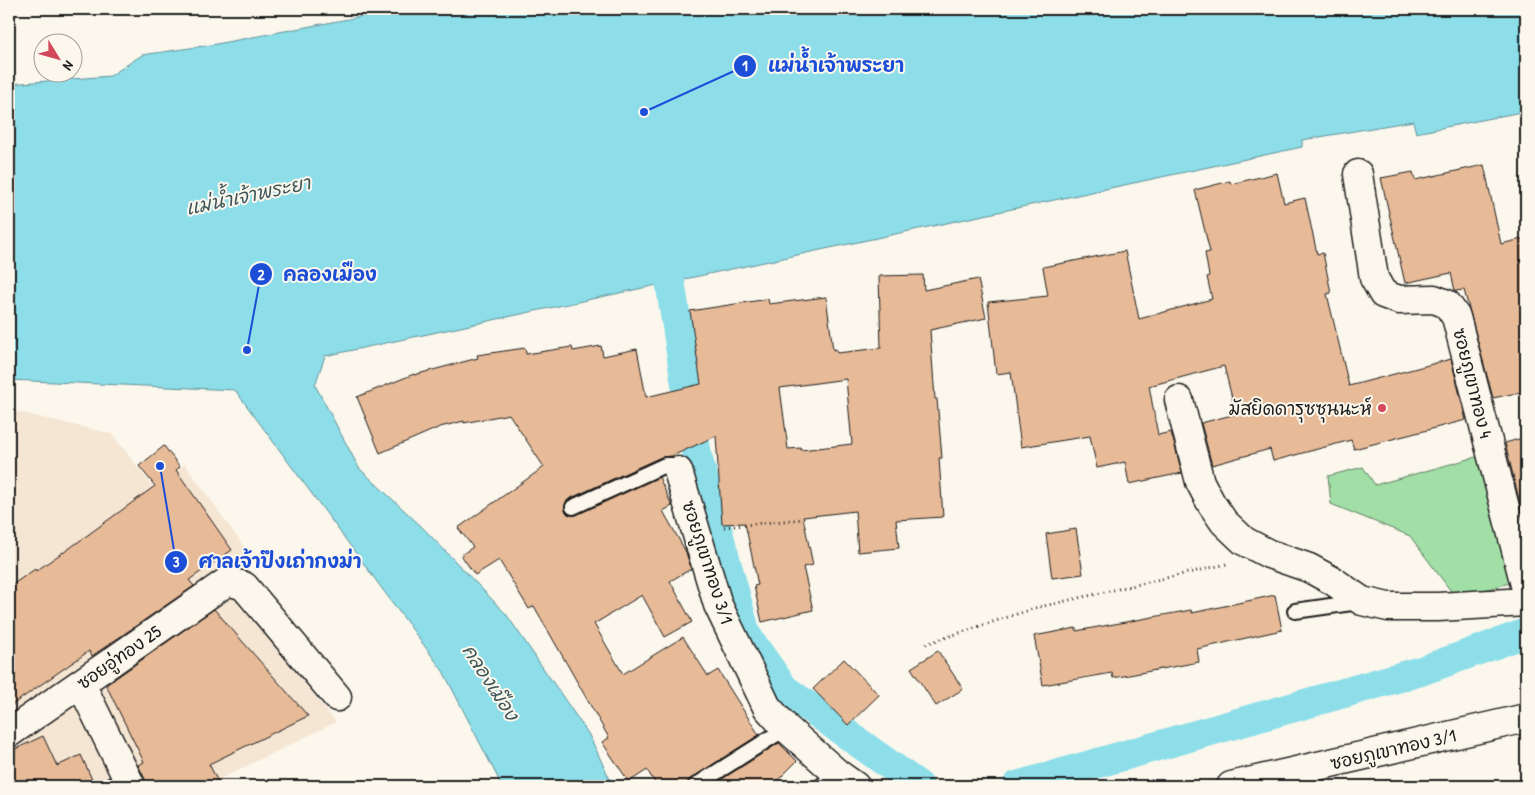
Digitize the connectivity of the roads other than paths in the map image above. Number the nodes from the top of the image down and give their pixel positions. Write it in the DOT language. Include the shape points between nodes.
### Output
graph roads {
  1 [pos="1358,174"];
  2 [pos="1179,400"];
  3 [pos="678,470"];
  4 [pos="573,507"];
  5 [pos="1526,589"];
  6 [pos="1362,601"];
  7 [pos="1526,602"];
  8 [pos="1295,610"];
  9 [pos="81,684"];
  10 [pos="337,697"];
  11 [pos="1526,718"];
  12 [pos="786,728"];
  13 [pos="9,733"];
  14 [pos="838,782"];
  15 [pos="703,784"];
  16 [pos="131,786"];
  17 [pos="1231,786"];
  1 -- 5 [label="street, ซอยภูเขาทอง 4" via="1374,278 1383,294 1398,300 1434,299 1447,304 1456,317"];
  2 -- 6 [label="street" via="1200,482 1224,522 1244,541 1309,568"];
  3 -- 4 [label="lane" via="665,465"];
  3 -- 12 [label="street, ซอยภูเขาทอง 3/1" via="718,605 767,707"];
  6 -- 7 [label="street" via="1388,607"];
  6 -- 8 [label="lane"];
  9 -- 10 [label="street, ซอยอู่ทอง 25" via="228,581 244,586"];
  9 -- 13 [label="street, ซอยอู่ทอง 25"];
  9 -- 16 [label="street"];
  11 -- 17 [label="street, ซอยภูเขาทอง 3/1"];
  12 -- 14 [label="street, ซอยภูเขาทอง 3/1"];
  12 -- 15 [label="lane"];
}
